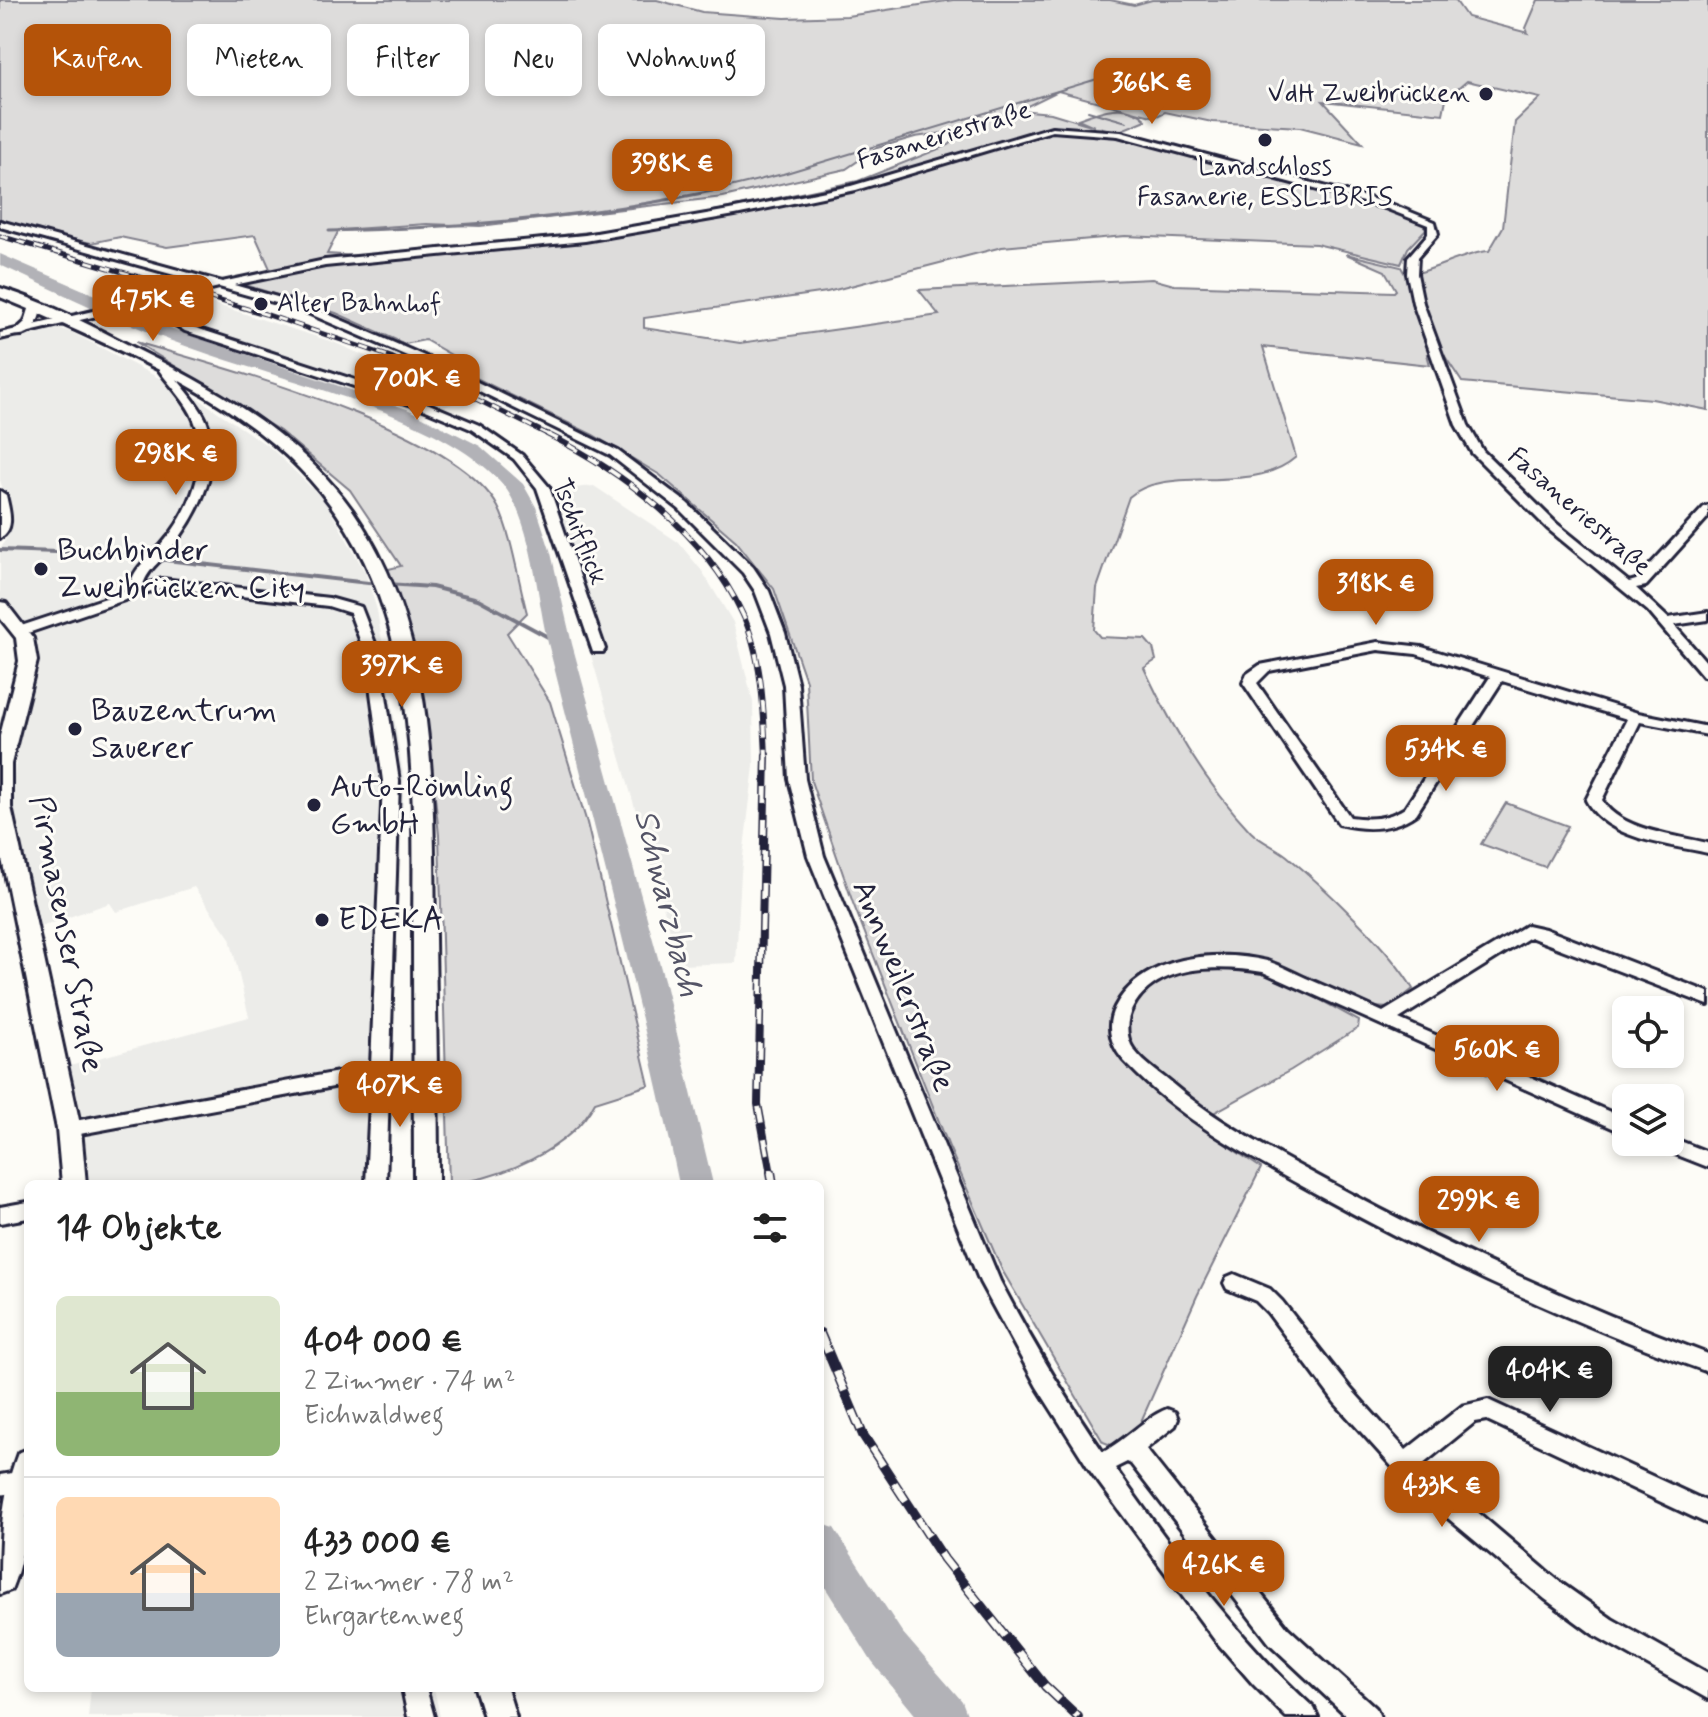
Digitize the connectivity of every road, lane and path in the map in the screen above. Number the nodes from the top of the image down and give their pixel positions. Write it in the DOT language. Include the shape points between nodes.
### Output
graph roads {
  1 [pos="0,224"];
  2 [pos="219,285"];
  3 [pos="0,292"];
  4 [pos="139,304"];
  5 [pos="36,307"];
  6 [pos="67,321"];
  7 [pos="20,332"];
  8 [pos="0,336"];
  9 [pos="164,370"];
  10 [pos="0,495"];
  11 [pos="1708,510"];
  12 [pos="1,528"];
  13 [pos="1628,586"];
  14 [pos="136,589"];
  15 [pos="0,607"];
  16 [pos="1708,616"];
  17 [pos="1666,622"];
  18 [pos="20,631"];
  19 [pos="598,649"];
  20 [pos="1708,673"];
  21 [pos="1498,676"];
  22 [pos="8,714"];
  23 [pos="1635,717"];
  24 [pos="1708,731"];
  25 [pos="1708,848"];
  26 [pos="1708,999"];
  27 [pos="1385,1019"];
  28 [pos="381,1071"];
  29 [pos="1612,1121"];
  30 [pos="69,1129"];
  31 [pos="1684,1150"];
  32 [pos="1708,1160"];
  33 [pos="426,1178"];
  34 [pos="74,1180"];
  35 [pos="376,1180"];
  36 [pos="24,1211"];
  37 [pos="0,1215"];
  38 [pos="1234,1283"];
  39 [pos="1708,1363"];
  40 [pos="1167,1419"];
  41 [pos="1128,1450"];
  42 [pos="1099,1465"];
  43 [pos="1405,1465"];
  44 [pos="17,1476"];
  45 [pos="1708,1513"];
  46 [pos="0,1580"];
  47 [pos="1708,1687"];
  48 [pos="415,1692"];
  49 [pos="492,1692"];
  50 [pos="421,1717"];
  51 [pos="500,1717"];
  52 [pos="1305,1717"];
  53 [pos="1367,1717"];
  1 -- 2 [label="street"];
  2 -- 4 [label="street"];
  2 -- 13 [label="street, Fasaneriestraße" via="325,263 631,231 853,188 1038,131 1118,134 1388,206 1432,224 1433,234 1413,257 1412,274 1439,364 1471,442 1507,486"];
  2 -- 42 [label="street, Annweilerstraße" via="325,316 590,439 683,506 748,570 778,633 791,685 797,779 816,856 990,1282 1014,1331"];
  3 -- 5 [label="main road"];
  4 -- 6 [label="street"];
  4 -- 19 [label="street, Tschifflick" via="189,329 425,406 475,427 518,457 547,497"];
  5 -- 6 [label="main road"];
  5 -- 7 [label="main road" via="31,324"];
  6 -- 7 [label="street"];
  6 -- 9 [label="main road"];
  7 -- 8 [label="street"];
  9 -- 14 [label="street" via="200,421 205,454 195,498"];
  9 -- 33 [label="main road" via="304,464 350,519 398,621 422,747"];
  10 -- 12 [label="street"];
  11 -- 13 [label="street" via="1641,583"];
  13 -- 17 [label="street, Fasaneriestraße"];
  14 -- 18 [label="street"];
  14 -- 28 [label="street" via="162,583 329,602 356,610 363,619 391,781"];
  15 -- 18 [label="main road"];
  16 -- 17 [label="street"];
  17 -- 20 [label="street, Fasaneriestraße"];
  18 -- 22 [label="main road, Pirmasenser Straße" via="28,661"];
  21 -- 21 [label="street" via="1411,811 1390,822 1345,821 1254,691 1252,677 1265,668 1378,646 1417,650"];
  21 -- 23 [label="street"];
  22 -- 30 [label="main road, Pirmasenser Straße" via="1,807"];
  23 -- 24 [label="street"];
  23 -- 25 [label="street" via="1594,800 1599,812 1622,826"];
  26 -- 27 [label="street" via="1527,931"];
  27 -- 29 [label="street"];
  27 -- 39 [label="street" via="1282,973 1230,962 1188,965 1149,980 1130,996 1118,1027 1121,1044 1185,1107 1268,1158 1461,1260 1592,1319"];
  28 -- 30 [label="street"];
  28 -- 35 [label="street"];
  30 -- 34 [label="main road, Pirmasenser Straße"];
  31 -- 32 [label="street"];
  36 -- 37 [label="street"];
  38 -- 43 [label="street" via="1263,1295 1275,1307 1343,1396"];
  40 -- 41 [label="street"];
  41 -- 42 [label="street"];
  41 -- 53 [label="street" via="1150,1468 1279,1636"];
  42 -- 52 [label="street, Annweilerstraße" via="1216,1624"];
  43 -- 45 [label="street" via="1470,1413 1488,1410"];
  43 -- 47 [label="street" via="1553,1591 1603,1627"];
  44 -- 46 [label="main road"];
  48 -- 50 [label="street"];
  49 -- 51 [label="main road"];
}
